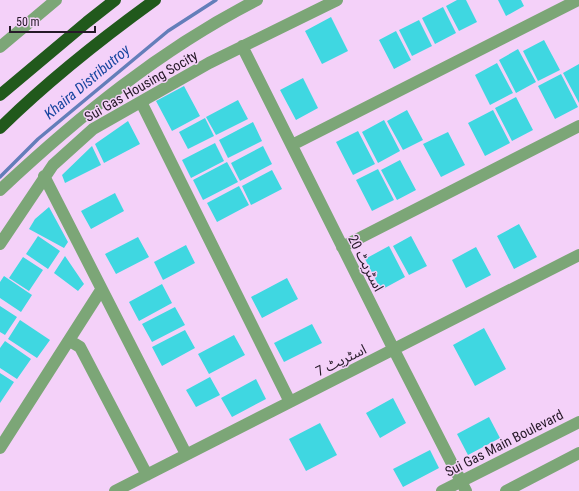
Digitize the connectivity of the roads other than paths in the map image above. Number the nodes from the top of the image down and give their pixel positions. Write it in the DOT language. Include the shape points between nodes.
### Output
graph roads {
  1 [pos="56,0"];
  2 [pos="115,0"];
  3 [pos="155,0"];
  4 [pos="257,0"];
  5 [pos="337,0"];
  6 [pos="578,0"];
  7 [pos="0,46"];
  8 [pos="242,46"];
  9 [pos="0,95"];
  10 [pos="142,102"];
  11 [pos="579,126"];
  12 [pos="0,128"];
  13 [pos="292,145"];
  14 [pos="44,176"];
  15 [pos="0,190"];
  16 [pos="0,244"];
  17 [pos="342,247"];
  18 [pos="579,255"];
  19 [pos="101,290"];
  20 [pos="70,341"];
  21 [pos="394,350"];
  22 [pos="290,402"];
  23 [pos="579,422"];
  24 [pos="0,448"];
  25 [pos="579,453"];
  26 [pos="186,454"];
  27 [pos="147,475"];
  28 [pos="464,486"];
  29 [pos="115,491"];
  30 [pos="442,491"];
  31 [pos="506,491"];
  1 -- 7 [label="street"];
  2 -- 9 [label="highway"];
  3 -- 12 [label="highway" via="65,70"];
  4 -- 15 [label="street" via="215,22 141,71 75,122"];
  5 -- 8 [label="street, Sui Gas Housing Socity"];
  6 -- 13 [label="street"];
  8 -- 10 [label="street, Sui Gas Housing Socity"];
  8 -- 13 [label="street, اسٹریٹ 20"];
  10 -- 14 [label="street, Sui Gas Housing Socity" via="93,129"];
  10 -- 22 [label="street"];
  11 -- 17 [label="street"];
  13 -- 17 [label="street, اسٹریٹ 20"];
  14 -- 16 [label="street, Sui Gas Housing Socity"];
  14 -- 19 [label="street"];
  17 -- 21 [label="street, اسٹریٹ 20"];
  18 -- 21 [label="street, اسٹریٹ 7"];
  19 -- 20 [label="street"];
  19 -- 26 [label="street"];
  20 -- 24 [label="street"];
  20 -- 27 [label="street" via="80,347"];
  21 -- 22 [label="street, اسٹریٹ 7"];
  21 -- 28 [label="street, اسٹریٹ 20"];
  22 -- 26 [label="street, اسٹریٹ 7"];
  23 -- 28 [label="street, Sui Gas Main Boulevard"];
  25 -- 31 [label="street"];
  26 -- 27 [label="street, اسٹریٹ 7"];
  27 -- 29 [label="street, اسٹریٹ 7"];
  28 -- 30 [label="street, Sui Gas Main Boulevard"];
}
